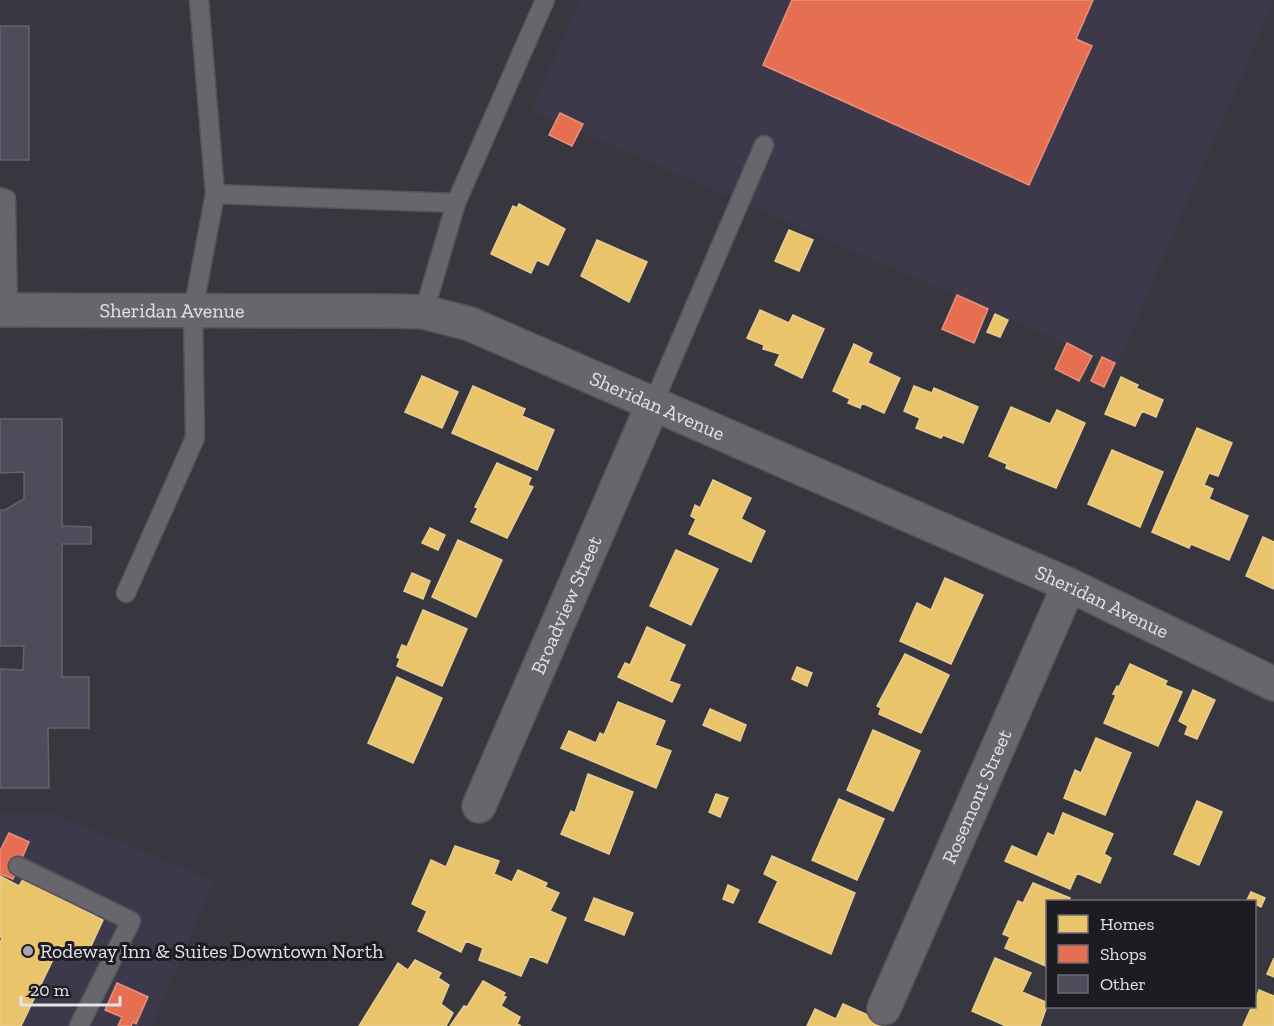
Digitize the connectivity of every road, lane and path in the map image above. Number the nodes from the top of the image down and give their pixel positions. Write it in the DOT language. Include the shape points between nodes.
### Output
graph roads {
  1 [pos="199,0"];
  2 [pos="545,0"];
  3 [pos="764,145"];
  4 [pos="215,194"];
  5 [pos="0,197"];
  6 [pos="456,203"];
  7 [pos="4,310"];
  8 [pos="193,311"];
  9 [pos="424,312"];
  10 [pos="653,404"];
  11 [pos="1069,585"];
  12 [pos="126,593"];
  13 [pos="1274,684"];
  14 [pos="479,806"];
  15 [pos="18,866"];
  16 [pos="884,1008"];
  17 [pos="79,1026"];
  1 -- 4 [label="lane"];
  2 -- 6 [label="lane"];
  3 -- 10 [label="lane"];
  4 -- 6 [label="lane"];
  4 -- 8 [label="lane"];
  5 -- 7 [label="lane" via="6,199"];
  6 -- 9 [label="lane"];
  7 -- 8 [label="street, Sheridan Avenue"];
  8 -- 9 [label="street, Sheridan Avenue"];
  8 -- 12 [label="lane" via="195,438"];
  9 -- 10 [label="street, Sheridan Avenue" via="470,324"];
  10 -- 11 [label="street, Sheridan Avenue"];
  10 -- 14 [label="street, Broadview Street"];
  11 -- 13 [label="street, Sheridan Avenue"];
  11 -- 16 [label="street, Rosemont Street"];
  15 -- 17 [label="lane" via="131,921"];
}
